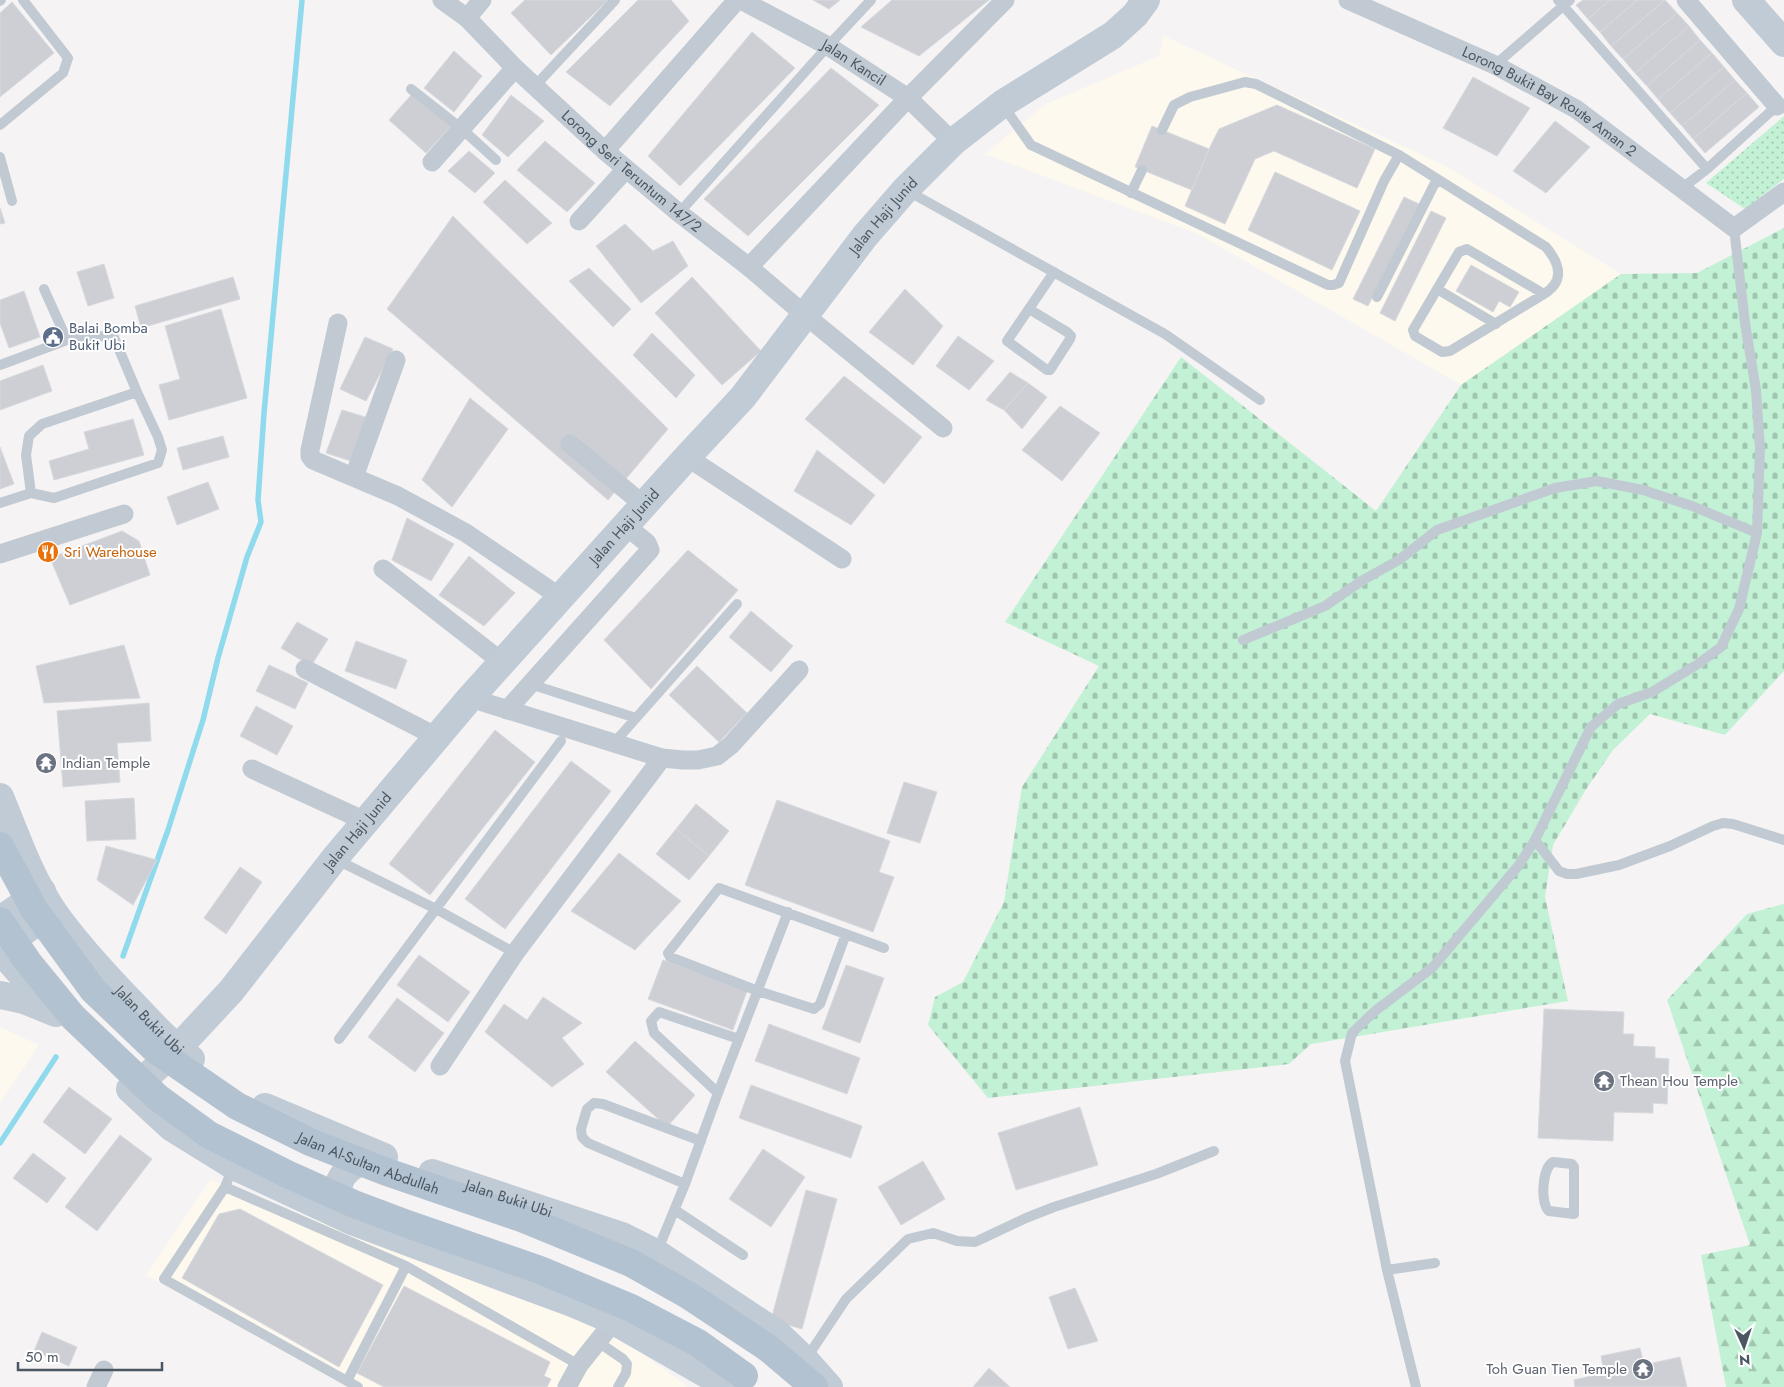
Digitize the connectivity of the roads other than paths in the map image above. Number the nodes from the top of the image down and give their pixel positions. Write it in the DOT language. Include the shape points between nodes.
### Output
graph roads {
  1 [pos="24,0"];
  2 [pos="442,0"];
  3 [pos="482,0"];
  4 [pos="615,0"];
  5 [pos="737,0"];
  6 [pos="741,0"];
  7 [pos="871,0"];
  8 [pos="1005,0"];
  9 [pos="1146,0"];
  10 [pos="1349,0"];
  11 [pos="1686,0"];
  12 [pos="1746,0"];
  13 [pos="1564,2"];
  14 [pos="467,18"];
  15 [pos="1784,43"];
  16 [pos="828,46"];
  17 [pos="1495,65"];
  18 [pos="515,68"];
  19 [pos="535,86"];
  20 [pos="411,89"];
  21 [pos="908,98"];
  22 [pos="1781,103"];
  23 [pos="1002,104"];
  24 [pos="0,125"];
  25 [pos="462,129"];
  26 [pos="1162,130"];
  27 [pos="953,142"];
  28 [pos="605,151"];
  29 [pos="1399,155"];
  30 [pos="0,157"];
  31 [pos="496,160"];
  32 [pos="432,162"];
  33 [pos="626,169"];
  34 [pos="1707,169"];
  35 [pos="1142,170"];
  36 [pos="1437,179"];
  37 [pos="1682,189"];
  38 [pos="905,190"];
  39 [pos="1131,192"];
  40 [pos="1784,192"];
  41 [pos="12,201"];
  42 [pos="679,213"];
  43 [pos="579,221"];
  44 [pos="1734,228"];
  45 [pos="749,267"];
  46 [pos="1054,272"];
  47 [pos="44,289"];
  48 [pos="1437,289"];
  49 [pos="1544,294"];
  50 [pos="1377,298"];
  51 [pos="1029,309"];
  52 [pos="805,315"];
  53 [pos="338,323"];
  54 [pos="1496,324"];
  55 [pos="67,340"];
  56 [pos="396,360"];
  57 [pos="0,365"];
  58 [pos="137,392"];
  59 [pos="1260,400"];
  60 [pos="943,428"];
  61 [pos="570,444"];
  62 [pos="687,456"];
  63 [pos="354,477"];
  64 [pos="31,493"];
  65 [pos="0,503"];
  66 [pos="644,505"];
  67 [pos="124,514"];
  68 [pos="626,526"];
  69 [pos="1757,533"];
  70 [pos="0,554"];
  71 [pos="842,559"];
  72 [pos="383,569"];
  73 [pos="560,597"];
  74 [pos="737,604"];
  75 [pos="1243,640"];
  76 [pos="502,662"];
  77 [pos="305,669"];
  78 [pos="799,670"];
  79 [pos="530,684"];
  80 [pos="470,698"];
  81 [pos="507,710"];
  82 [pos="636,718"];
  83 [pos="437,737"];
  84 [pos="561,741"];
  85 [pos="613,744"];
  86 [pos="662,758"];
  87 [pos="252,769"];
  88 [pos="0,797"];
  89 [pos="365,821"];
  90 [pos="1535,840"];
  91 [pos="1784,840"];
  92 [pos="0,846"];
  93 [pos="334,858"];
  94 [pos="48,901"];
  95 [pos="436,909"];
  96 [pos="788,912"];
  97 [pos="0,921"];
  98 [pos="846,934"];
  99 [pos="884,948"];
  100 [pos="0,949"];
  101 [pos="515,953"];
  102 [pos="758,990"];
  103 [pos="231,991"];
  104 [pos="0,995"];
  105 [pos="56,1013"];
  106 [pos="147,1019"];
  107 [pos="339,1039"];
  108 [pos="739,1039"];
  109 [pos="176,1049"];
  110 [pos="440,1066"];
  111 [pos="132,1090"];
  112 [pos="718,1093"];
  113 [pos="701,1141"];
  114 [pos="1214,1150"];
  115 [pos="382,1157"];
  116 [pos="229,1177"];
  117 [pos="685,1184"];
  118 [pos="675,1210"];
  119 [pos="1574,1214"];
  120 [pos="354,1222"];
  121 [pos="656,1253"];
  122 [pos="743,1255"];
  123 [pos="1435,1264"];
  124 [pos="406,1266"];
  125 [pos="1387,1270"];
  126 [pos="606,1331"];
  127 [pos="805,1360"];
  128 [pos="579,1366"];
  129 [pos="104,1370"];
  130 [pos="347,1380"];
  131 [pos="743,1383"];
  132 [pos="96,1387"];
  133 [pos="358,1387"];
  134 [pos="567,1387"];
  135 [pos="618,1387"];
  136 [pos="814,1387"];
  137 [pos="829,1387"];
  138 [pos="1416,1387"];
  1 -- 24 [label="lane" via="68,58 63,73"];
  2 -- 14 [label="street, Lorong Seri Teruntum 147/2"];
  3 -- 14 [label="street"];
  4 -- 19 [label="lane"];
  5 -- 28 [label="street"];
  6 -- 16 [label="street, Jalan Kancil"];
  7 -- 16 [label="lane"];
  8 -- 21 [label="street"];
  9 -- 23 [label="street, Jalan Haji Junid" via="1113,36"];
  10 -- 17 [label="street, Lorong Bukit Bay Route Aman 2"];
  11 -- 22 [label="street"];
  12 -- 15 [label="street"];
  13 -- 17 [label="lane"];
  13 -- 34 [label="lane"];
  14 -- 18 [label="street, Lorong Seri Teruntum 147/2"];
  16 -- 21 [label="street, Jalan Kancil"];
  16 -- 42 [label="lane"];
  17 -- 37 [label="street, Lorong Bukit Bay Route Aman 2" via="1576,109"];
  18 -- 19 [label="street, Lorong Seri Teruntum 147/2"];
  18 -- 25 [label="street"];
  19 -- 28 [label="street, Lorong Seri Teruntum 147/2"];
  20 -- 25 [label="lane"];
  21 -- 27 [label="street, Jalan Kancil"];
  21 -- 45 [label="street"];
  22 -- 34 [label="lane"];
  23 -- 27 [label="street, Jalan Haji Junid"];
  23 -- 39 [label="lane" via="1031,146"];
  25 -- 31 [label="lane"];
  25 -- 32 [label="street"];
  26 -- 29 [label="lane" via="1174,105 1190,97 1246,82 1256,84"];
  27 -- 38 [label="street, Jalan Haji Junid"];
  28 -- 33 [label="street, Lorong Seri Teruntum 147/2"];
  29 -- 36 [label="lane"];
  29 -- 39 [label="lane" via="1384,181 1339,283 1333,285"];
  30 -- 41 [label="lane"];
  33 -- 42 [label="street, Lorong Seri Teruntum 147/2"];
  33 -- 43 [label="street"];
  34 -- 37 [label="lane"];
  35 -- 39 [label="lane"];
  36 -- 49 [label="lane" via="1546,247 1554,257 1558,279 1553,289"];
  36 -- 50 [label="lane"];
  37 -- 44 [label="street, Lorong Bukit Bay Route Aman 2"];
  38 -- 46 [label="lane"];
  38 -- 52 [label="street, Jalan Haji Junid"];
  40 -- 44 [label="street"];
  42 -- 45 [label="street, Lorong Seri Teruntum 147/2"];
  44 -- 69 [label="lane" via="1756,390 1760,448"];
  45 -- 52 [label="street, Lorong Seri Teruntum 147/2"];
  46 -- 51 [label="lane"];
  46 -- 59 [label="lane" via="1165,334"];
  47 -- 55 [label="lane"];
  48 -- 49 [label="lane" via="1459,252 1466,249"];
  48 -- 54 [label="lane"];
  48 -- 54 [label="lane" via="1413,330 1421,340 1446,352"];
  49 -- 54 [label="lane"];
  51 -- 51 [label="lane" via="1007,343 1050,370 1070,336"];
  52 -- 60 [label="street, Lorong Seri Teruntum 147/2"];
  52 -- 62 [label="street, Jalan Haji Junid" via="743,397"];
  53 -- 63 [label="street" via="310,456"];
  55 -- 57 [label="lane"];
  55 -- 58 [label="lane" via="112,335"];
  56 -- 63 [label="street"];
  58 -- 64 [label="lane" via="42,424 29,436 26,455"];
  58 -- 64 [label="lane" via="162,450 158,463 54,498"];
  61 -- 66 [label="street"];
  62 -- 66 [label="street, Jalan Haji Junid"];
  62 -- 71 [label="street"];
  63 -- 73 [label="street" via="398,496 466,533"];
  64 -- 65 [label="lane"];
  66 -- 68 [label="street, Jalan Haji Junid"];
  67 -- 70 [label="street"];
  68 -- 73 [label="street, Jalan Haji Junid"];
  68 -- 79 [label="street" via="648,543 650,550"];
  69 -- 75 [label="lane" via="1643,490 1597,481 1555,488 1437,530 1399,560 1325,606"];
  69 -- 90 [label="lane" via="1739,609 1721,647 1652,692 1618,704 1591,728"];
  72 -- 76 [label="street"];
  73 -- 76 [label="street, Jalan Haji Junid"];
  74 -- 82 [label="lane"];
  76 -- 80 [label="street, Jalan Haji Junid"];
  77 -- 83 [label="street"];
  78 -- 86 [label="street" via="717,756 698,760"];
  79 -- 81 [label="street"];
  79 -- 82 [label="lane"];
  80 -- 81 [label="street"];
  80 -- 83 [label="street, Jalan Haji Junid"];
  81 -- 85 [label="street"];
  82 -- 85 [label="lane"];
  83 -- 89 [label="street, Jalan Haji Junid"];
  84 -- 95 [label="lane"];
  85 -- 86 [label="street"];
  86 -- 101 [label="street"];
  87 -- 89 [label="street"];
  88 -- 94 [label="street, Jalan Bukit Ubi" via="23,854"];
  89 -- 93 [label="street, Jalan Haji Junid"];
  90 -- 91 [label="lane" via="1559,871 1567,874 1619,865 1723,823"];
  90 -- 125 [label="lane" via="1519,865 1432,968 1375,1011 1352,1033 1345,1061"];
  92 -- 136 [label="main road, Jalan Al-Sultan Abdullah, bridge" via="34,909 93,990 157,1051 237,1106 310,1142 524,1219 631,1263 688,1295 768,1348"];
  93 -- 95 [label="lane"];
  93 -- 103 [label="street, Jalan Haji Junid"];
  94 -- 97 [label="street"];
  94 -- 100 [label="street"];
  94 -- 106 [label="street, Jalan Bukit Ubi" via="86,952"];
  95 -- 101 [label="lane"];
  95 -- 107 [label="lane"];
  96 -- 98 [label="lane"];
  96 -- 102 [label="lane"];
  96 -- 102 [label="lane" via="719,888 668,953 670,957"];
  97 -- 131 [label="main road, bridge" via="73,1018 157,1097 209,1136 354,1204 540,1270 631,1308 698,1343"];
  98 -- 99 [label="lane"];
  98 -- 102 [label="lane" via="820,1004 814,1009"];
  100 -- 105 [label="street"];
  101 -- 110 [label="street"];
  102 -- 108 [label="lane"];
  103 -- 106 [label="street" via="183,1018 161,1022"];
  103 -- 109 [label="street, Jalan Haji Junid"];
  104 -- 105 [label="street" via="24,1000"];
  105 -- 111 [label="street"];
  106 -- 109 [label="street, Jalan Bukit Ubi"];
  108 -- 112 [label="lane"];
  108 -- 112 [label="lane" via="659,1012 651,1021 654,1033"];
  109 -- 111 [label="street, Jalan Haji Junid"];
  109 -- 115 [label="street, Jalan Bukit Ubi" via="221,1082 259,1104"];
  111 -- 116 [label="street"];
  112 -- 113 [label="lane"];
  113 -- 117 [label="lane"];
  113 -- 117 [label="lane" via="603,1104 594,1104 587,1109 581,1129 582,1137 588,1143"];
  114 -- 127 [label="lane" via="1156,1174 1054,1207 975,1242 957,1241 933,1233 908,1239 846,1299"];
  115 -- 120 [label="street" via="355,1164 343,1173 339,1188 342,1207"];
  115 -- 121 [label="street, Jalan Bukit Ubi" via="622,1236"];
  116 -- 120 [label="street"];
  116 -- 124 [label="lane"];
  116 -- 130 [label="lane" via="164,1279"];
  117 -- 118 [label="lane"];
  118 -- 121 [label="lane"];
  118 -- 122 [label="lane"];
  119 -- 119 [label="lane" via="1546,1210 1546,1171 1553,1162 1574,1167"];
  120 -- 126 [label="street" via="572,1303"];
  121 -- 127 [label="street, Jalan Bukit Ubi" via="779,1335"];
  123 -- 125 [label="lane"];
  124 -- 128 [label="lane"];
  124 -- 130 [label="lane"];
  125 -- 138 [label="lane"];
  126 -- 128 [label="street"];
  126 -- 131 [label="street"];
  126 -- 135 [label="lane" via="627,1364"];
  127 -- 137 [label="street, Jalan Bukit Ubi"];
  128 -- 134 [label="street"];
  129 -- 132 [label="street"];
  130 -- 133 [label="lane"];
}
